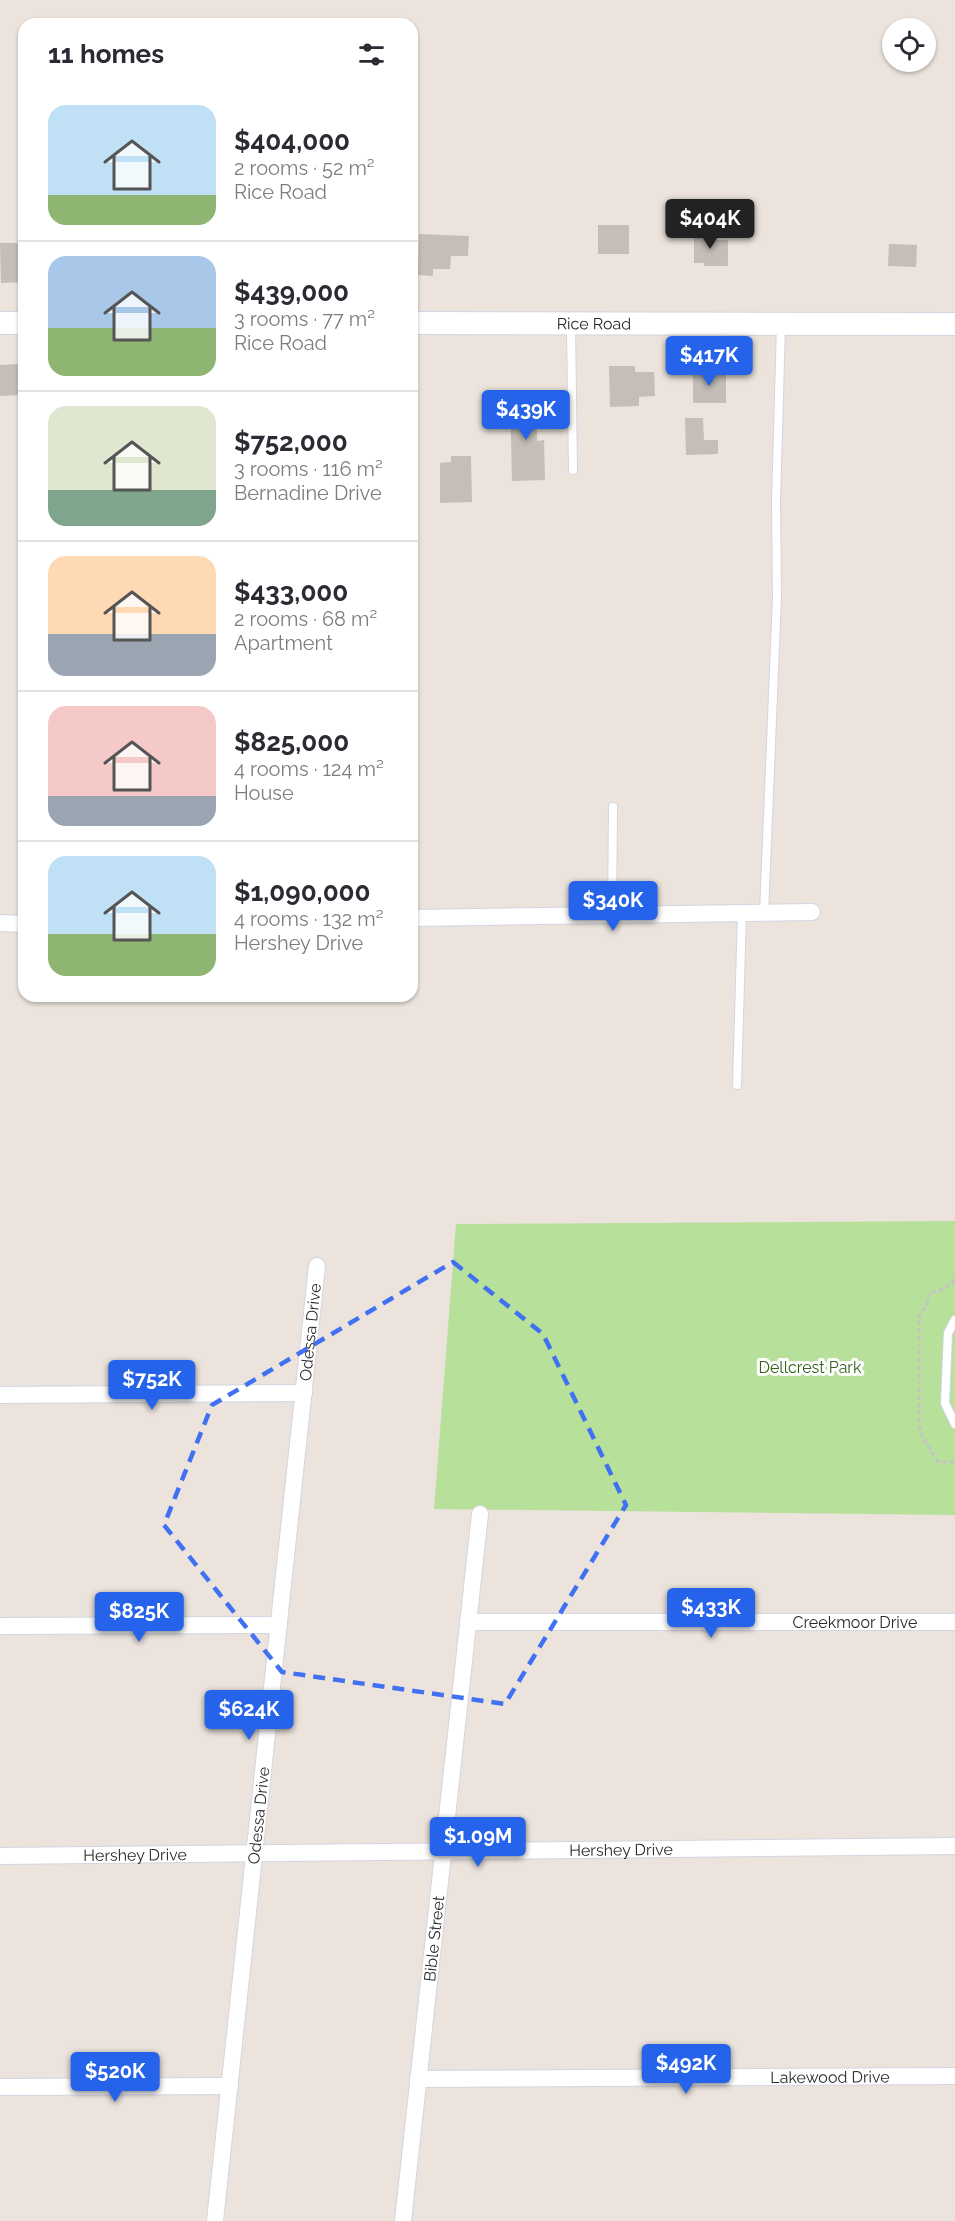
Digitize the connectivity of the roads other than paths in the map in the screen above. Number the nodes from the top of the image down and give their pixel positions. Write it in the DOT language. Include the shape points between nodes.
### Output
graph roads {
  1 [pos="570,322"];
  2 [pos="781,322"];
  3 [pos="0,323"];
  4 [pos="18,323"];
  5 [pos="418,323"];
  6 [pos="955,324"];
  7 [pos="573,470"];
  8 [pos="613,807"];
  9 [pos="812,912"];
  10 [pos="742,913"];
  11 [pos="764,913"];
  12 [pos="612,915"];
  13 [pos="418,918"];
  14 [pos="0,924"];
  15 [pos="18,924"];
  16 [pos="737,1085"];
  17 [pos="317,1266"];
  18 [pos="955,1320"];
  19 [pos="303,1393"];
  20 [pos="0,1395"];
  21 [pos="955,1424"];
  22 [pos="480,1514"];
  23 [pos="468,1622"];
  24 [pos="955,1622"];
  25 [pos="279,1625"];
  26 [pos="0,1626"];
  27 [pos="955,1846"];
  28 [pos="443,1852"];
  29 [pos="254,1854"];
  30 [pos="0,1856"];
  31 [pos="955,2076"];
  32 [pos="418,2079"];
  33 [pos="230,2086"];
  34 [pos="0,2087"];
  35 [pos="215,2221"];
  36 [pos="403,2221"];
  1 -- 2 [label="street, Rice Road"];
  1 -- 5 [label="street, Rice Road"];
  1 -- 7 [label="lane"];
  2 -- 6 [label="street, Rice Road"];
  2 -- 11 [label="lane" via="776,651"];
  3 -- 4 [label="street"];
  8 -- 12 [label="lane"];
  9 -- 11 [label="street"];
  10 -- 11 [label="street"];
  10 -- 12 [label="street"];
  10 -- 16 [label="lane"];
  12 -- 13 [label="street"];
  14 -- 15 [label="street"];
  17 -- 19 [label="street, Odessa Drive"];
  18 -- 21 [label="lane" via="948,1333 945,1403"];
  19 -- 20 [label="street"];
  19 -- 25 [label="street, Odessa Drive"];
  22 -- 23 [label="street, Bible Street"];
  23 -- 24 [label="street, Creekmoor Drive"];
  23 -- 28 [label="street, Bible Street"];
  25 -- 26 [label="street"];
  25 -- 29 [label="street, Odessa Drive"];
  27 -- 28 [label="street, Hershey Drive"];
  28 -- 29 [label="street, Hershey Drive"];
  28 -- 32 [label="street, Bible Street"];
  29 -- 30 [label="street, Hershey Drive"];
  29 -- 33 [label="street, Odessa Drive"];
  31 -- 32 [label="street, Lakewood Drive"];
  32 -- 36 [label="street, Bible Street"];
  33 -- 34 [label="street"];
  33 -- 35 [label="street, Odessa Drive"];
}
